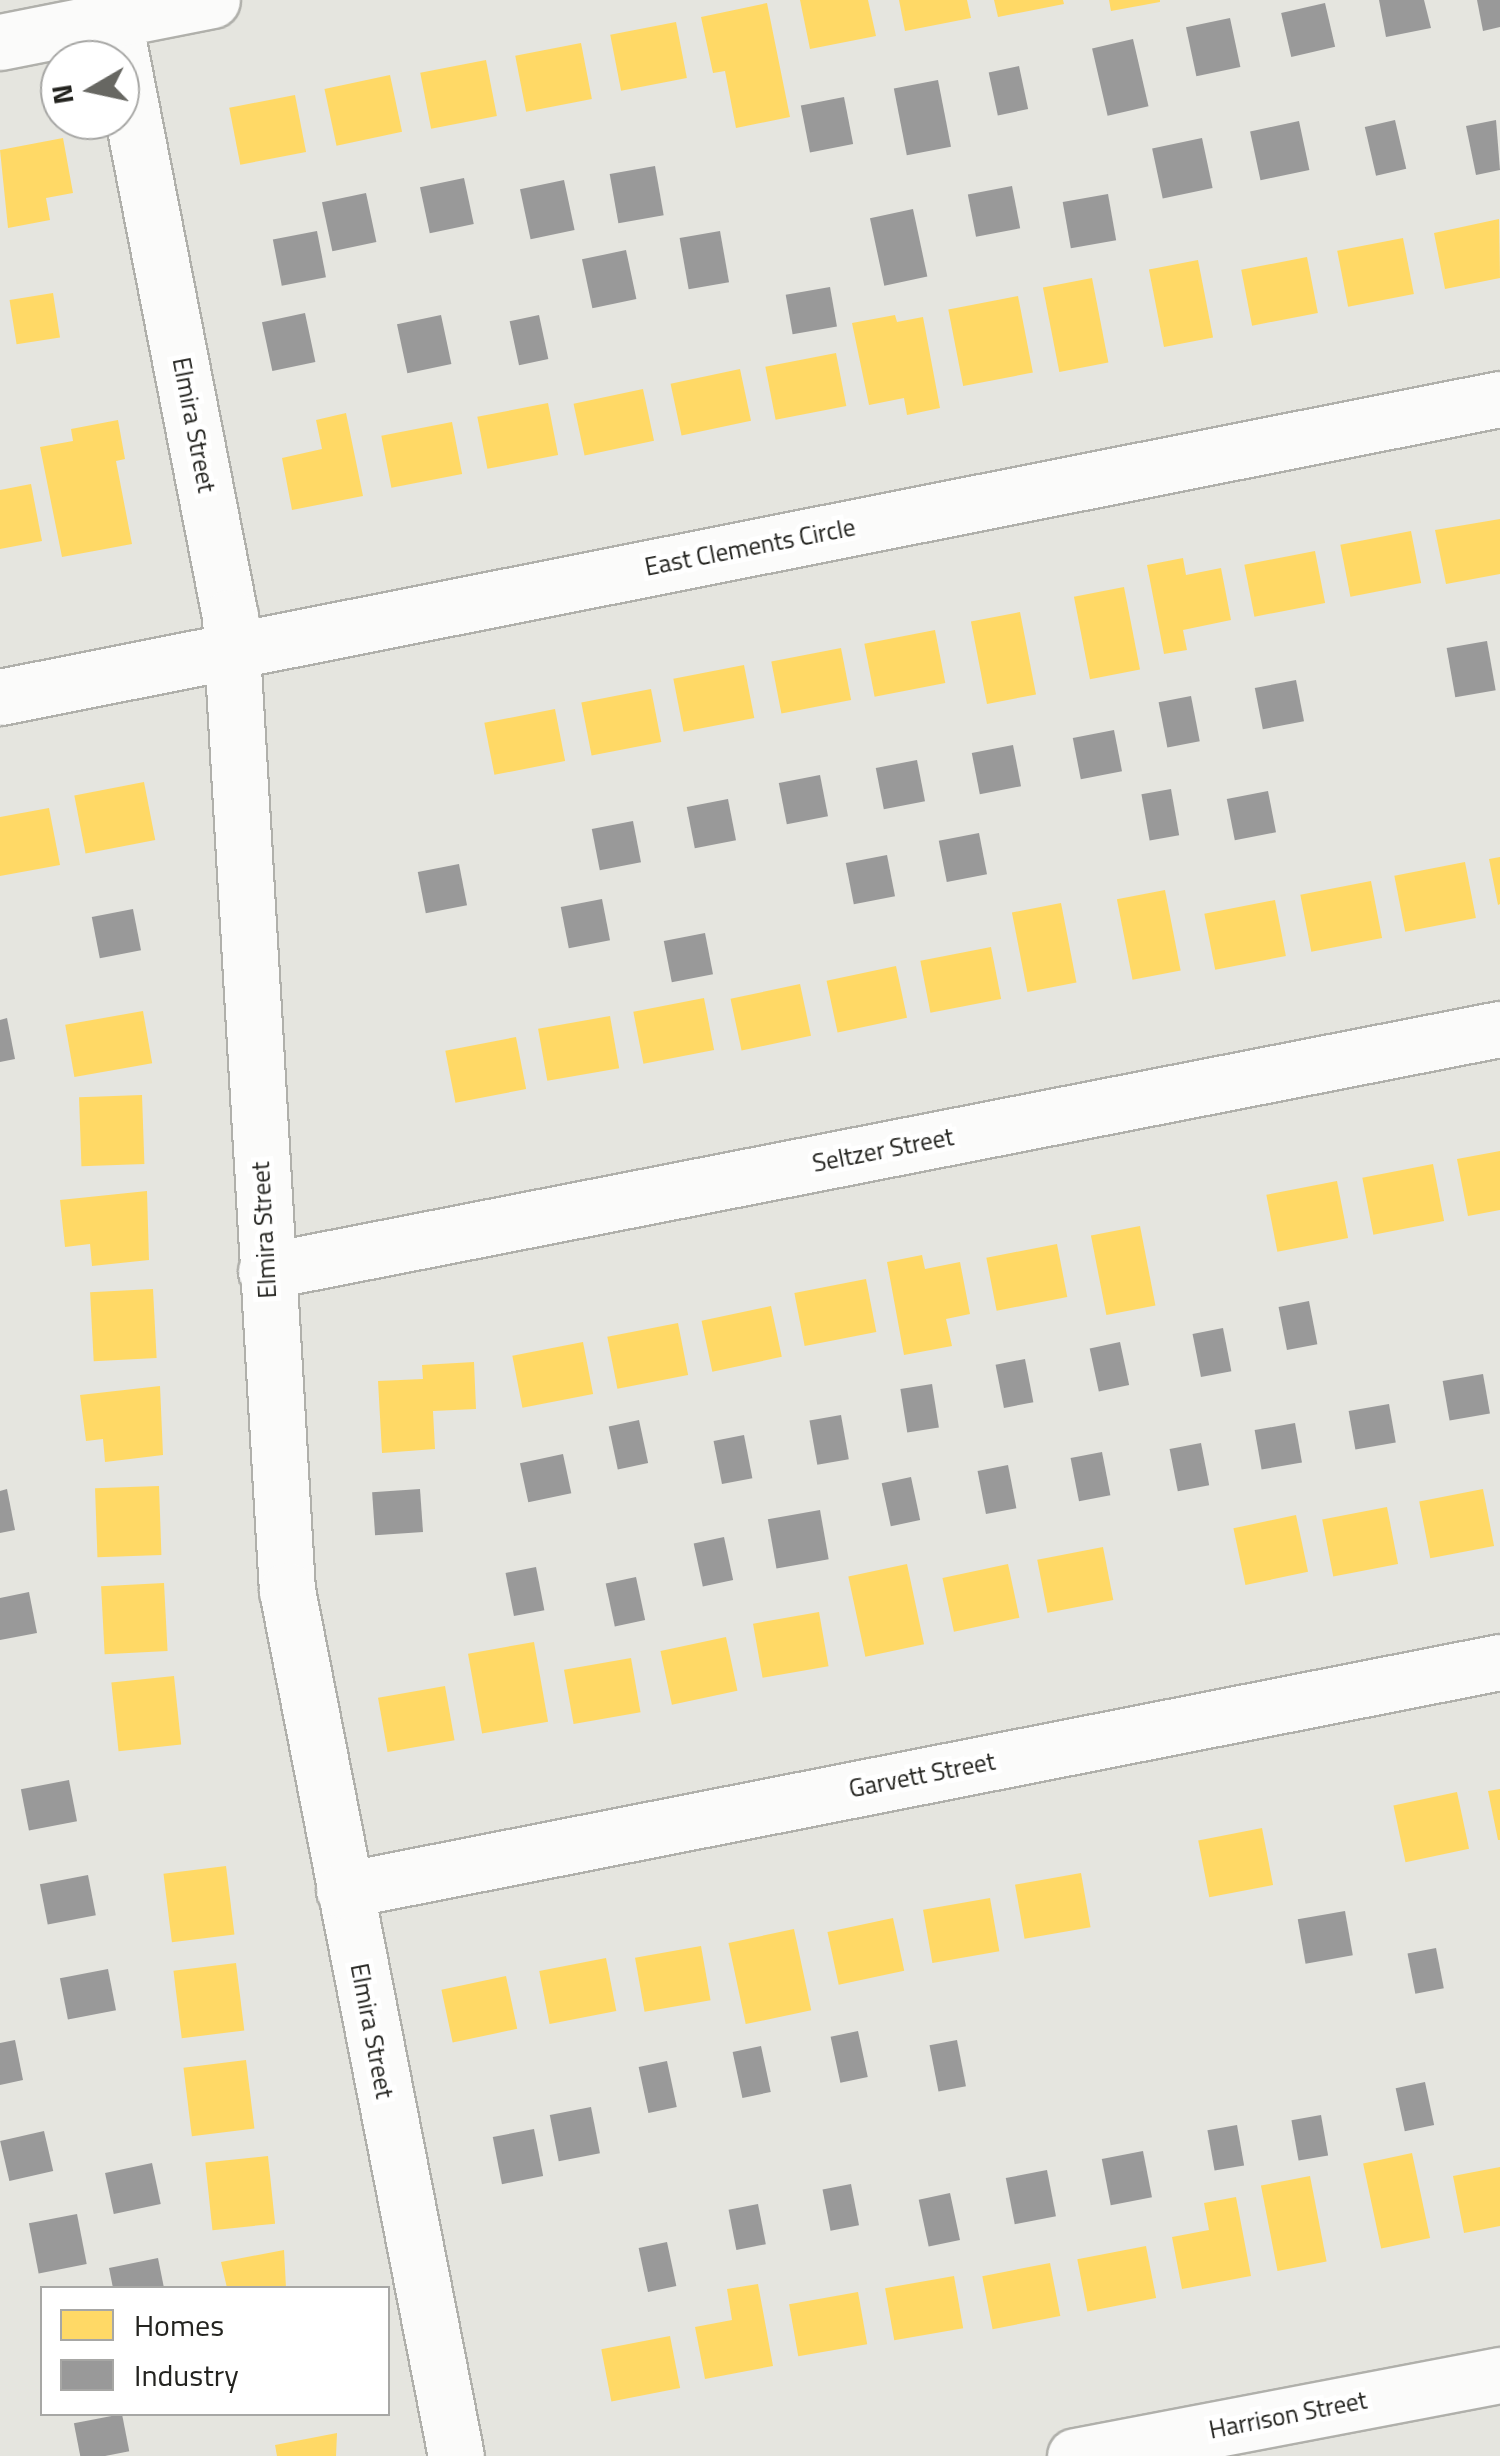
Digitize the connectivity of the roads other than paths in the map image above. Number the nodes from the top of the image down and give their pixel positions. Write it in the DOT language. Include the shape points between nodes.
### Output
graph roads {
  1 [pos="212,0"];
  2 [pos="112,10"];
  3 [pos="0,42"];
  4 [pos="1500,399"];
  5 [pos="233,647"];
  6 [pos="0,697"];
  7 [pos="1500,1029"];
  8 [pos="266,1271"];
  9 [pos="1500,1662"];
  10 [pos="344,1890"];
  11 [pos="1500,2375"];
  12 [pos="1083,2455"];
  13 [pos="456,2456"];
  1 -- 2 [label="street"];
  2 -- 3 [label="street"];
  2 -- 5 [label="street, Elmira Street"];
  4 -- 5 [label="street, East Clements Circle"];
  5 -- 6 [label="street, East Clements Circle"];
  5 -- 8 [label="street, Elmira Street"];
  7 -- 8 [label="street, Seltzer Street"];
  8 -- 10 [label="street, Elmira Street" via="287,1590"];
  9 -- 10 [label="street, Garvett Street"];
  10 -- 13 [label="street, Elmira Street"];
  11 -- 12 [label="street, Harrison Street"];
}
